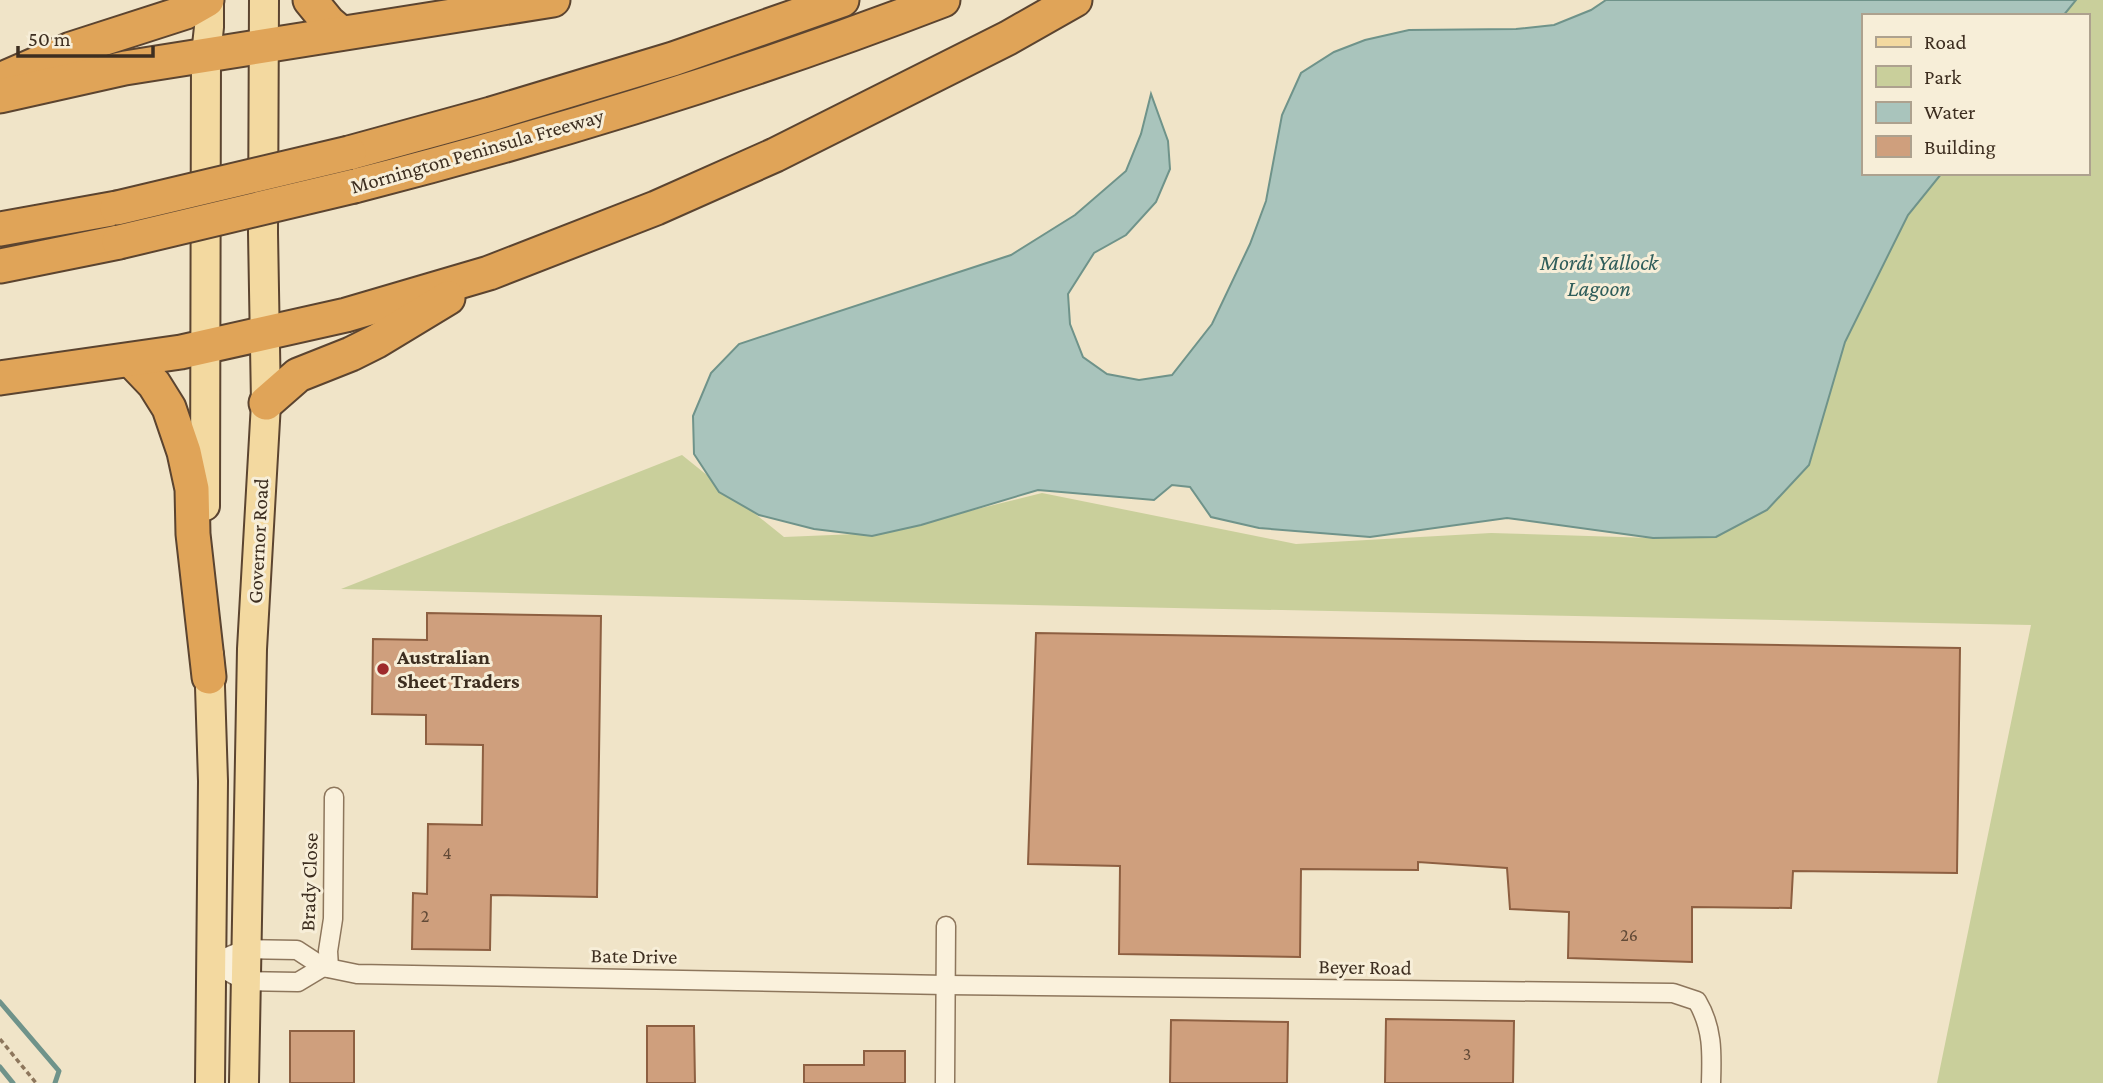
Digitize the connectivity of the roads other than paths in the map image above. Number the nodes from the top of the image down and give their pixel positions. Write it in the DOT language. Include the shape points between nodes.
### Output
graph roads {
  1 [pos="208,0"];
  2 [pos="264,0"];
  3 [pos="310,0"];
  4 [pos="553,0"];
  5 [pos="842,0"];
  6 [pos="943,0"];
  7 [pos="1075,0"];
  8 [pos="341,33"];
  9 [pos="263,45"];
  10 [pos="206,55"];
  11 [pos="0,80"];
  12 [pos="0,96"];
  13 [pos="0,229"];
  14 [pos="0,266"];
  15 [pos="489,273"];
  16 [pos="266,333"];
  17 [pos="205,346"];
  18 [pos="132,360"];
  19 [pos="0,378"];
  20 [pos="266,403"];
  21 [pos="209,677"];
  22 [pos="334,797"];
  23 [pos="946,926"];
  24 [pos="246,949"];
  25 [pos="212,963"];
  26 [pos="326,968"];
  27 [pos="245,981"];
  28 [pos="946,985"];
  29 [pos="210,1083"];
  30 [pos="244,1083"];
  31 [pos="945,1083"];
  32 [pos="1711,1083"];
  1 -- 10 [label="main road"];
  1 -- 11 [label="highway"];
  2 -- 9 [label="main road, Governor Road"];
  3 -- 8 [label="highway"];
  4 -- 8 [label="highway"];
  5 -- 13 [label="highway, Mornington Peninsula Freeway, bridge" via="660,63 349,153 117,208"];
  6 -- 14 [label="highway, Mornington Peninsula Freeway, bridge" via="704,85 484,152 119,242"];
  7 -- 15 [label="highway" via="775,155"];
  8 -- 9 [label="highway"];
  9 -- 10 [label="highway"];
  9 -- 16 [label="main road, Governor Road"];
  10 -- 12 [label="highway"];
  10 -- 17 [label="main road"];
  15 -- 16 [label="highway" via="346,316"];
  15 -- 20 [label="highway" via="377,341 298,375"];
  16 -- 17 [label="highway"];
  16 -- 20 [label="main road, Governor Road"];
  17 -- 18 [label="highway"];
  17 -- 21 [label="main road"];
  18 -- 19 [label="highway"];
  18 -- 21 [label="highway" via="169,408 184,452 192,489"];
  20 -- 24 [label="main road, Governor Road" via="252,649"];
  21 -- 25 [label="main road"];
  22 -- 26 [label="street, Brady Close" via="333,919"];
  23 -- 28 [label="street"];
  24 -- 25 [label="street, Bate Drive"];
  24 -- 26 [label="street, Bate Drive" via="297,950"];
  24 -- 27 [label="main road, Governor Road"];
  25 -- 27 [label="street"];
  25 -- 29 [label="main road"];
  26 -- 27 [label="street" via="298,982"];
  26 -- 28 [label="street, Bate Drive" via="356,974"];
  27 -- 30 [label="main road, Governor Road"];
  28 -- 31 [label="street"];
  28 -- 32 [label="street, Beyer Road" via="1673,993 1697,1001 1705,1014 1712,1041"];
}
